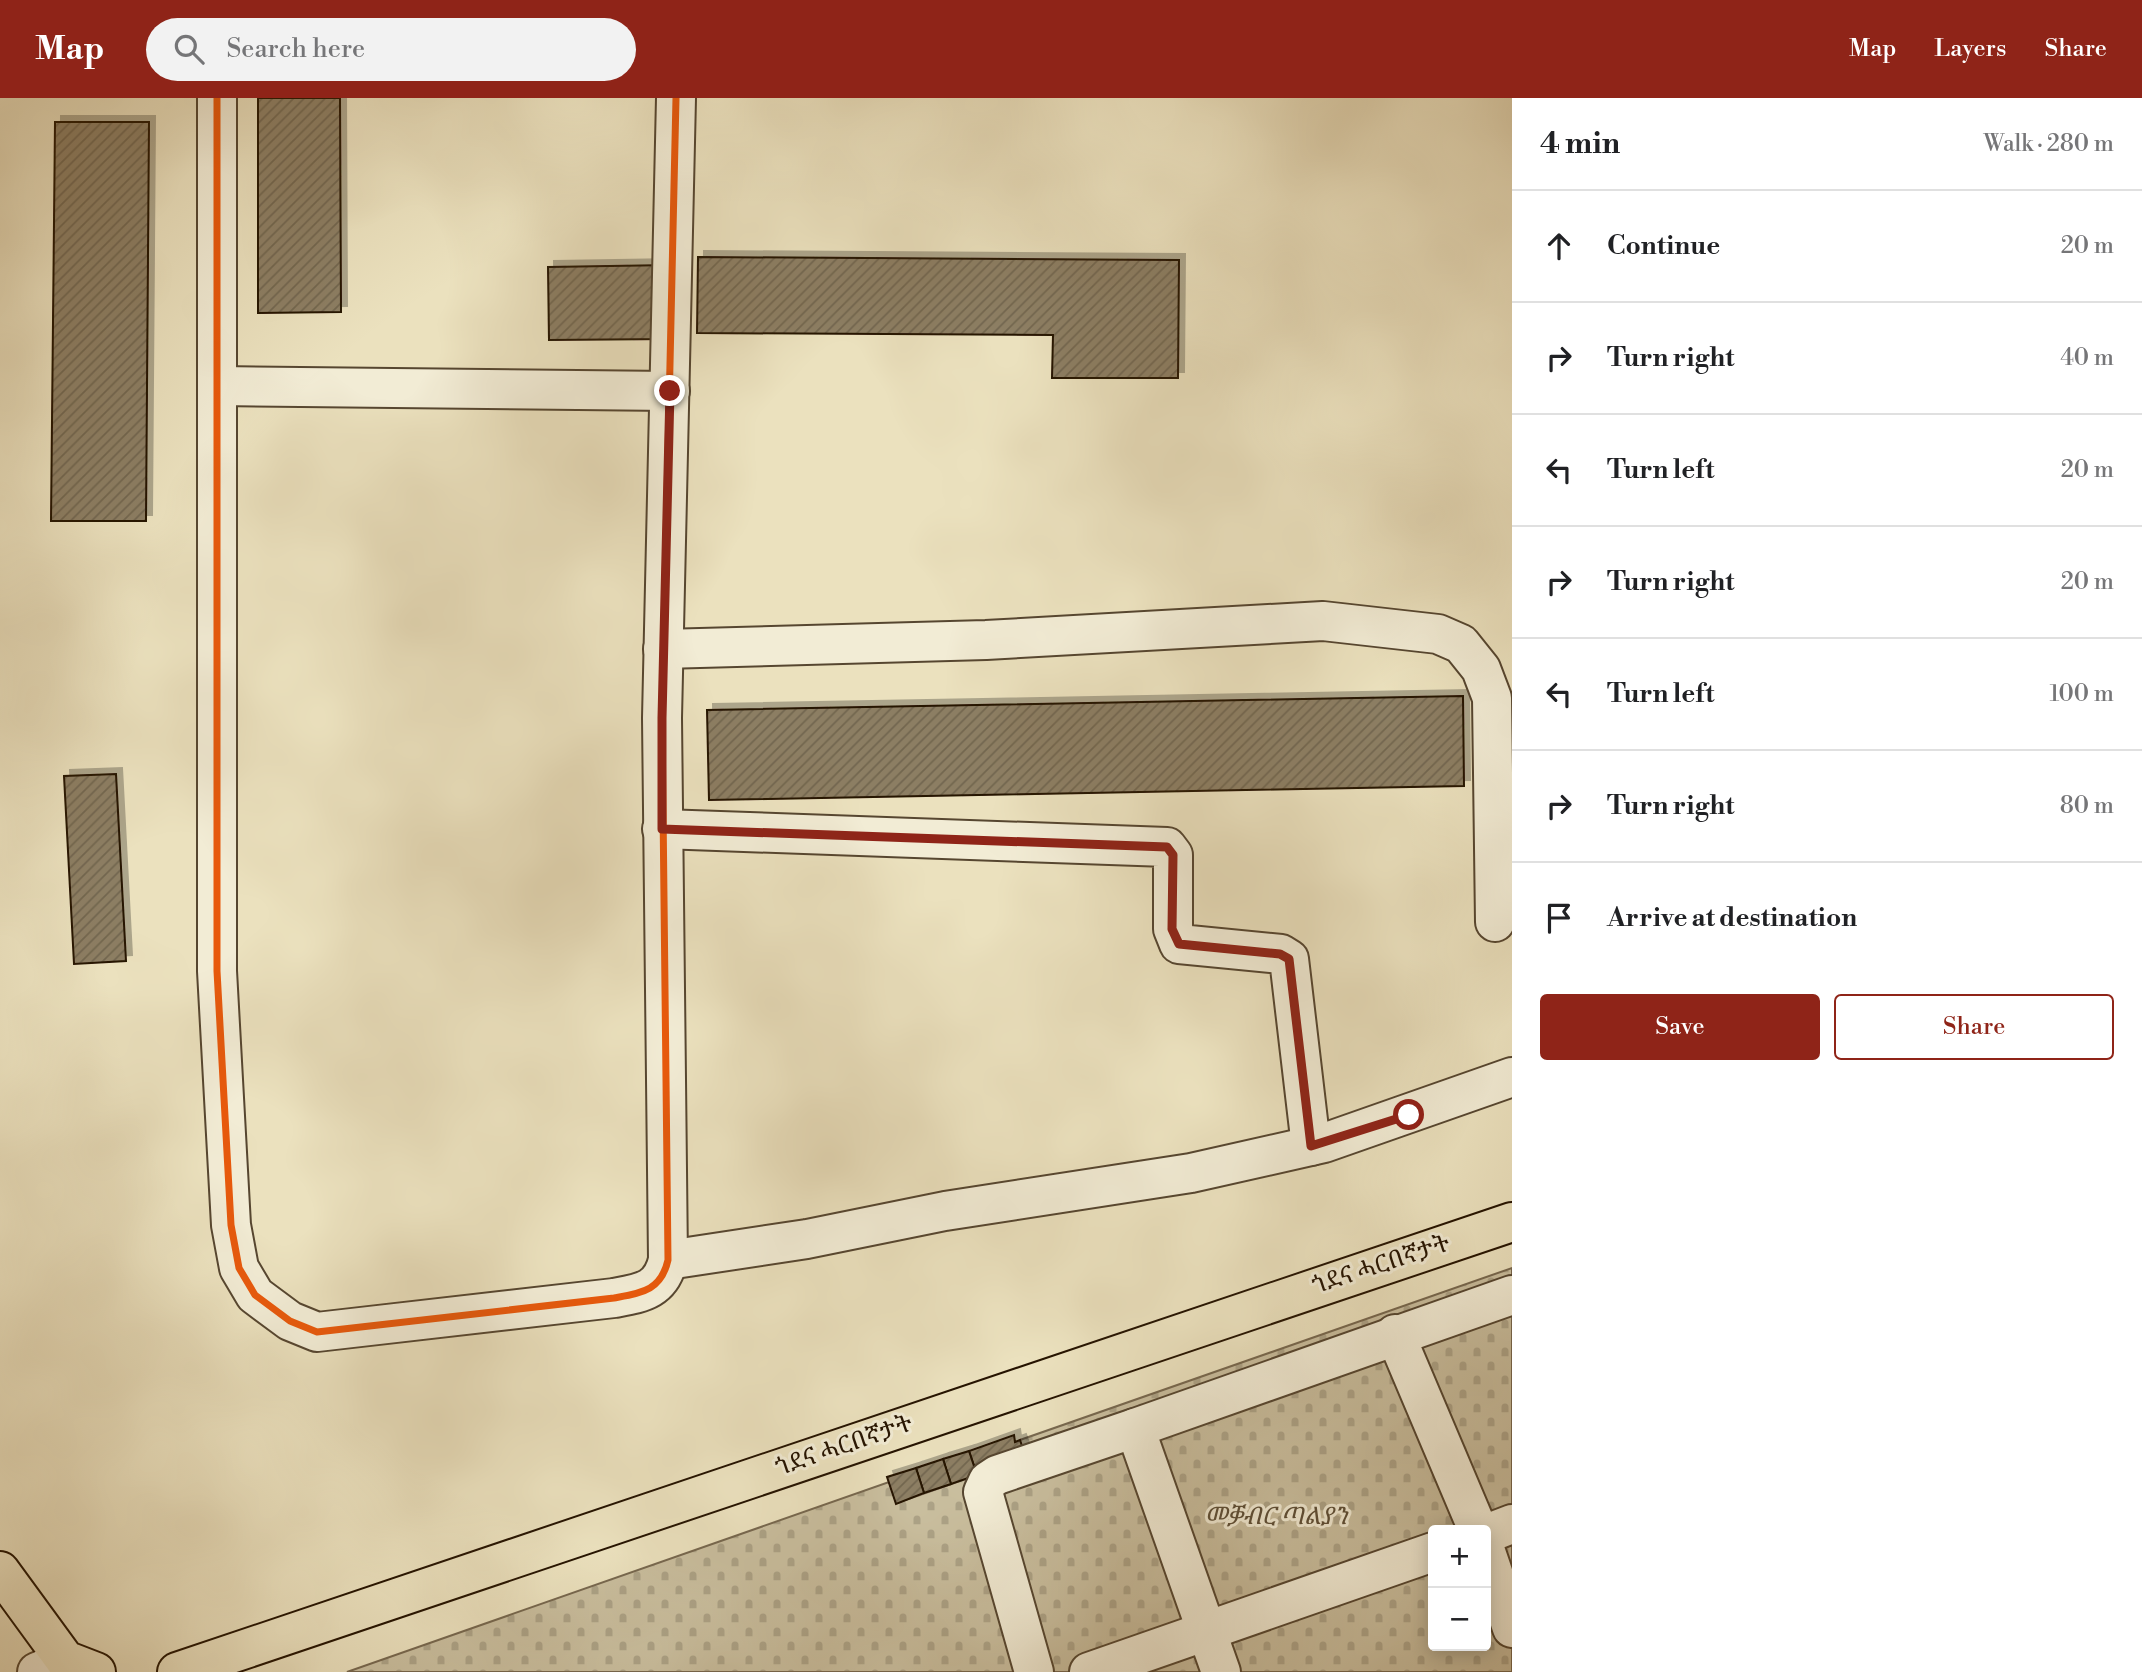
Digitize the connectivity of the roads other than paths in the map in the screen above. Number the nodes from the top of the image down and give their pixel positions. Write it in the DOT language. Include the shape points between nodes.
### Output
graph roads {
  1 [pos="217,98"];
  2 [pos="676,98"];
  3 [pos="219,386"];
  4 [pos="670,391"];
  5 [pos="663,649"];
  6 [pos="662,829"];
  7 [pos="1496,922"];
  8 [pos="1512,1077"];
  9 [pos="1311,1146"];
  10 [pos="1512,1222"];
  11 [pos="668,1261"];
  12 [pos="1512,1295"];
  13 [pos="1395,1334"];
  14 [pos="1135,1427"];
  15 [pos="1512,1524"];
  16 [pos="1476,1525"];
  17 [pos="1491,1532"];
  18 [pos="1428,1554"];
  19 [pos="1491,1567"];
  20 [pos="0,1571"];
  21 [pos="1512,1628"];
  22 [pos="1207,1630"];
  23 [pos="66,1668"];
  24 [pos="177,1672"];
  25 [pos="1034,1672"];
  26 [pos="1089,1672"];
  27 [pos="1221,1672"];
  1 -- 3 [label="street"];
  2 -- 4 [label="street"];
  3 -- 4 [label="street"];
  3 -- 11 [label="street" via="217,971 231,1225 239,1268 255,1295 290,1321 317,1332 636,1294 658,1285"];
  4 -- 5 [label="street"];
  5 -- 6 [label="street"];
  5 -- 7 [label="street" via="986,640 1323,621 1438,634 1461,644 1480,669 1493,698"];
  6 -- 9 [label="street" via="1167,847 1173,855 1172,929 1179,944 1280,954 1289,959"];
  6 -- 11 [label="street"];
  8 -- 9 [label="street"];
  9 -- 11 [label="street" via="1191,1173"];
  10 -- 24 [label="main road, ጎደና ሓርበኛታት"];
  12 -- 13 [label="street"];
  13 -- 14 [label="street"];
  13 -- 16 [label="street"];
  14 -- 22 [label="street"];
  14 -- 25 [label="street" via="997,1475 983,1492"];
  15 -- 17 [label="street"];
  18 -- 22 [label="street"];
  19 -- 21 [label="street"];
  20 -- 23 [label="main road"];
  22 -- 26 [label="street"];
  22 -- 27 [label="street"];
}
